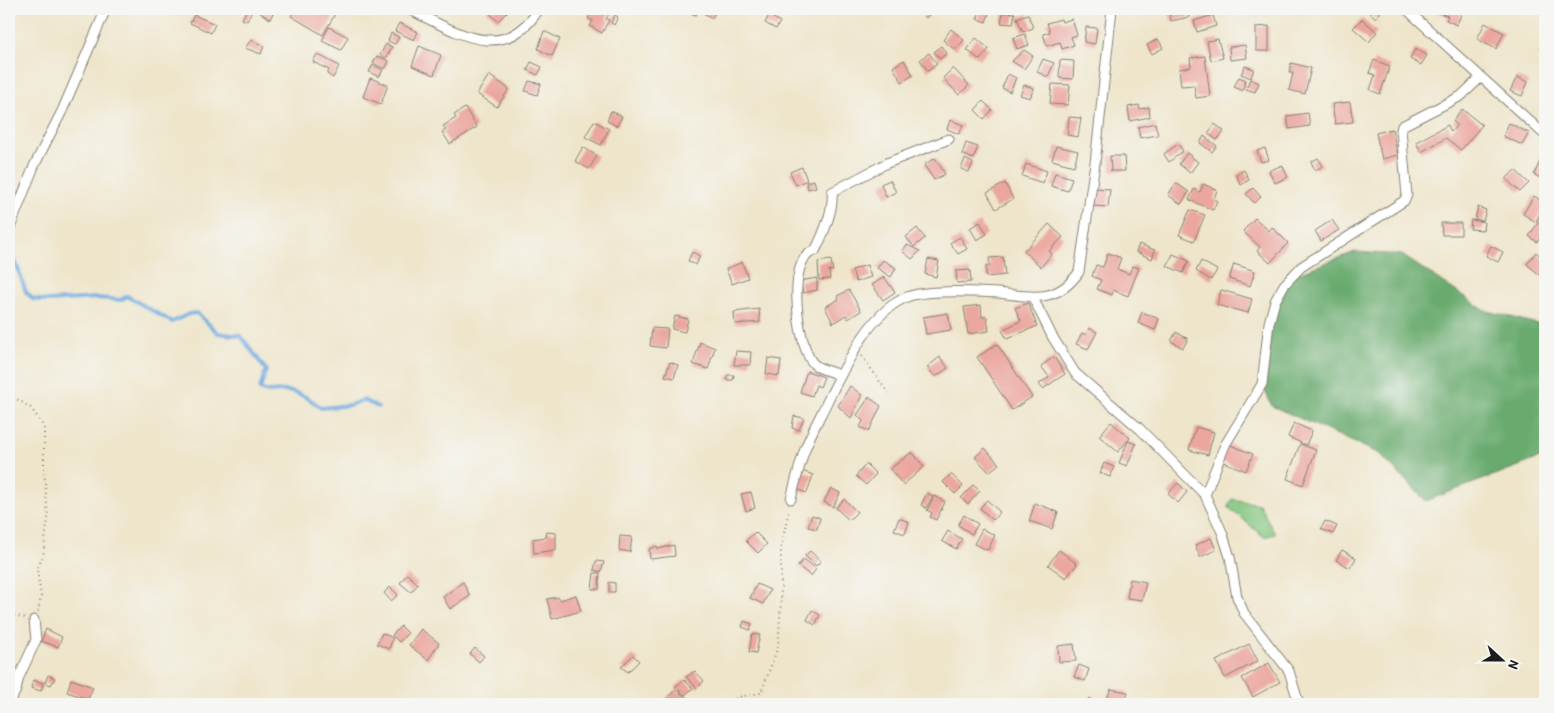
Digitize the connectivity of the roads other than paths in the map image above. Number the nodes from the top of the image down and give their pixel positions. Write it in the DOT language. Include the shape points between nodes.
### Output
graph roads {
  1 [pos="106,9"];
  2 [pos="408,9"];
  3 [pos="539,9"];
  4 [pos="1112,9"];
  5 [pos="1406,9"];
  6 [pos="1481,77"];
  7 [pos="1545,135"];
  8 [pos="949,139"];
  9 [pos="9,230"];
  10 [pos="1033,298"];
  11 [pos="840,375"];
  12 [pos="1205,495"];
  13 [pos="791,499"];
  14 [pos="34,620"];
  15 [pos="19,677"];
  16 [pos="9,682"];
  17 [pos="9,704"];
  18 [pos="1299,704"];
  1 -- 9 [label="street" via="62,111 34,166"];
  2 -- 3 [label="street" via="474,40 490,41 522,30"];
  4 -- 10 [label="street" via="1082,261 1069,285"];
  5 -- 6 [label="street"];
  6 -- 7 [label="street"];
  6 -- 12 [label="street" via="1461,96 1402,126 1407,195 1404,201 1301,267 1284,285 1269,323 1262,384 1225,444"];
  8 -- 11 [label="street" via="887,163 832,192 833,201 820,242 815,251 803,258 795,299 807,354 813,364"];
  10 -- 11 [label="street" via="997,293 916,293 893,305 874,323"];
  10 -- 12 [label="street" via="1075,372 1140,429"];
  11 -- 13 [label="street" via="804,451"];
  12 -- 18 [label="street" via="1222,532 1237,597 1244,613 1288,671"];
  14 -- 15 [label="street" via="36,640"];
  15 -- 16 [label="street"];
  15 -- 17 [label="street"];
}
